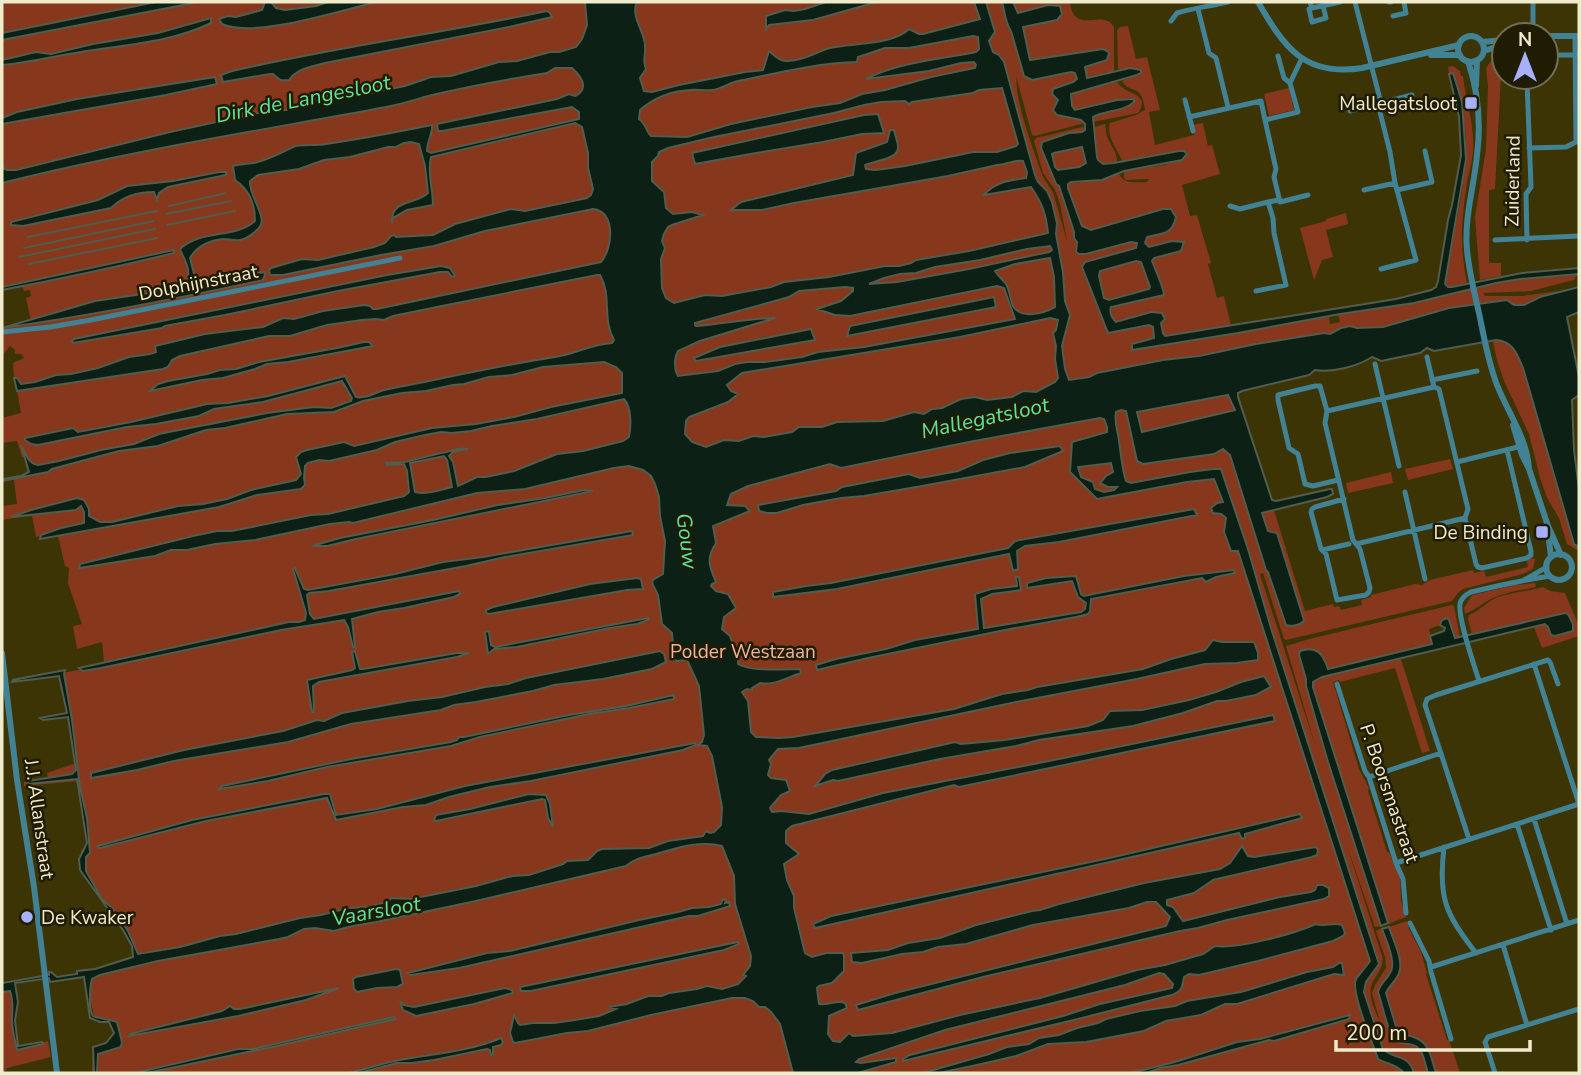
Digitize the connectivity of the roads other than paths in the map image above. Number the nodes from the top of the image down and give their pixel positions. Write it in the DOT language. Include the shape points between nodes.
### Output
graph roads {
  1 [pos="1228,2"];
  2 [pos="1258,2"];
  3 [pos="1340,2"];
  4 [pos="1355,2"];
  5 [pos="1404,2"];
  6 [pos="1532,2"];
  7 [pos="1311,5"];
  8 [pos="1323,6"];
  9 [pos="1198,9"];
  10 [pos="1393,16"];
  11 [pos="1171,21"];
  12 [pos="1533,21"];
  13 [pos="1577,36"];
  14 [pos="1482,41"];
  15 [pos="1490,41"];
  16 [pos="1459,45"];
  17 [pos="1490,48"];
  18 [pos="1483,51"];
  19 [pos="1425,54"];
  20 [pos="1460,55"];
  21 [pos="1577,55"];
  22 [pos="1278,56"];
  23 [pos="1302,58"];
  24 [pos="1477,60"];
  25 [pos="1468,61"];
  26 [pos="1372,66"];
  27 [pos="1290,83"];
  28 [pos="1476,88"];
  29 [pos="1527,91"];
  30 [pos="1412,95"];
  31 [pos="1185,100"];
  32 [pos="1380,103"];
  33 [pos="1228,107"];
  34 [pos="1350,111"];
  35 [pos="1189,117"];
  36 [pos="1265,120"];
  37 [pos="1193,131"];
  38 [pos="1578,142"];
  39 [pos="1529,148"];
  40 [pos="1424,151"];
  41 [pos="1396,186"];
  42 [pos="1364,190"];
  43 [pos="1308,195"];
  44 [pos="1279,200"];
  45 [pos="1268,202"];
  46 [pos="1230,206"];
  47 [pos="1579,236"];
  48 [pos="1495,240"];
  49 [pos="1527,240"];
  50 [pos="400,258"];
  51 [pos="1381,269"];
  52 [pos="1256,291"];
  53 [pos="2,331"];
  54 [pos="1427,357"];
  55 [pos="1375,364"];
  56 [pos="1477,371"];
  57 [pos="1433,384"];
  58 [pos="1383,399"];
  59 [pos="1328,411"];
  60 [pos="1522,445"];
  61 [pos="1507,450"];
  62 [pos="1457,462"];
  63 [pos="1399,466"];
  64 [pos="1339,480"];
  65 [pos="1405,492"];
  66 [pos="1343,499"];
  67 [pos="1465,518"];
  68 [pos="1548,526"];
  69 [pos="1414,530"];
  70 [pos="1353,544"];
  71 [pos="1322,550"];
  72 [pos="1561,555"];
  73 [pos="1551,557"];
  74 [pos="1571,561"];
  75 [pos="1579,561"];
  76 [pos="1547,567"];
  77 [pos="1576,569"];
  78 [pos="1550,576"];
  79 [pos="1425,579"];
  80 [pos="1524,580"];
  81 [pos="2,653"];
  82 [pos="1534,664"];
  83 [pos="1479,681"];
  84 [pos="1337,684"];
  85 [pos="1558,684"];
  86 [pos="1441,753"];
  87 [pos="1368,777"];
  88 [pos="1579,804"];
  89 [pos="1534,819"];
  90 [pos="1517,824"];
  91 [pos="1469,839"];
  92 [pos="1444,847"];
  93 [pos="1396,863"];
  94 [pos="1406,913"];
  95 [pos="1579,920"];
  96 [pos="1410,923"];
  97 [pos="1567,924"];
  98 [pos="1550,930"];
  99 [pos="1503,945"];
  100 [pos="1476,953"];
  101 [pos="1431,967"];
  102 [pos="1579,1009"];
  103 [pos="1527,1025"];
  104 [pos="1451,1039"];
  105 [pos="57,1073"];
  106 [pos="1495,1073"];
  1 -- 9 [label="street"];
  2 -- 23 [label="street" via="1286,46"];
  3 -- 8 [label="street"];
  4 -- 26 [label="street"];
  5 -- 10 [label="street" via="1406,13"];
  6 -- 12 [label="street"];
  7 -- 8 [label="street"];
  7 -- 8 [label="street" via="1312,22 1326,18"];
  9 -- 11 [label="street" via="1177,13"];
  9 -- 33 [label="street"];
  13 -- 21 [label="street"];
  14 -- 15 [label="street"];
  14 -- 16 [label="street" via="1466,36"];
  14 -- 18 [label="street"];
  16 -- 19 [label="street"];
  16 -- 20 [label="street"];
  17 -- 18 [label="street"];
  18 -- 24 [label="street"];
  19 -- 20 [label="street"];
  19 -- 26 [label="street"];
  20 -- 25 [label="street"];
  21 -- 38 [label="street"];
  22 -- 27 [label="street"];
  23 -- 26 [label="street" via="1337,70"];
  23 -- 27 [label="street"];
  24 -- 25 [label="street"];
  24 -- 28 [label="street"];
  25 -- 28 [label="street"];
  26 -- 32 [label="street"];
  27 -- 36 [label="street" via="1297,112"];
  28 -- 60 [label="street" via="1478,146 1467,249 1486,349"];
  29 -- 39 [label="street, Zuiderland"];
  30 -- 32 [label="street"];
  31 -- 35 [label="street"];
  32 -- 34 [label="street"];
  32 -- 41 [label="street"];
  33 -- 35 [label="street"];
  33 -- 36 [label="street" via="1261,102"];
  35 -- 37 [label="street"];
  36 -- 44 [label="street"];
  38 -- 39 [label="street" via="1566,147"];
  39 -- 49 [label="street, Zuiderland"];
  40 -- 41 [label="street" via="1432,181"];
  41 -- 42 [label="street"];
  41 -- 51 [label="street" via="1416,260"];
  43 -- 44 [label="street"];
  44 -- 45 [label="street"];
  45 -- 46 [label="street" via="1240,209"];
  45 -- 52 [label="street" via="1286,285"];
  47 -- 49 [label="street"];
  48 -- 49 [label="street"];
  50 -- 53 [label="street, Dolphijnstraat" via="79,322"];
  54 -- 57 [label="street"];
  55 -- 58 [label="street"];
  56 -- 57 [label="street"];
  57 -- 58 [label="street"];
  57 -- 62 [label="street" via="1440,389"];
  58 -- 59 [label="street"];
  58 -- 63 [label="street"];
  59 -- 64 [label="street" via="1325,423"];
  59 -- 64 [label="street" via="1320,386 1278,396 1289,448 1297,454 1305,484"];
  60 -- 61 [label="street"];
  60 -- 68 [label="street"];
  61 -- 62 [label="street"];
  61 -- 67 [label="street" via="1531,555 1478,567"];
  62 -- 67 [label="street" via="1468,509"];
  64 -- 66 [label="street"];
  65 -- 69 [label="street"];
  66 -- 70 [label="street"];
  66 -- 71 [label="street" via="1312,509"];
  67 -- 69 [label="street"];
  68 -- 72 [label="street"];
  68 -- 73 [label="street"];
  69 -- 70 [label="street"];
  69 -- 79 [label="street"];
  70 -- 71 [label="street"];
  70 -- 71 [label="street" via="1360,549 1370,588 1366,595 1337,600"];
  72 -- 73 [label="street"];
  72 -- 74 [label="street"];
  73 -- 76 [label="street"];
  74 -- 75 [label="street"];
  74 -- 77 [label="street"];
  76 -- 78 [label="street"];
  76 -- 80 [label="street"];
  77 -- 78 [label="street" via="1564,580"];
  78 -- 80 [label="street"];
  80 -- 83 [label="street" via="1471,592 1461,600"];
  81 -- 105 [label="street, J.J. Allanstraat"];
  82 -- 83 [label="street"];
  82 -- 85 [label="street" via="1548,660"];
  82 -- 88 [label="street"];
  83 -- 86 [label="street" via="1427,699"];
  84 -- 87 [label="street, P. Boorsmastraat"];
  86 -- 87 [label="street"];
  86 -- 91 [label="street"];
  87 -- 93 [label="street, P. Boorsmastraat"];
  88 -- 89 [label="street"];
  89 -- 90 [label="street"];
  89 -- 97 [label="street"];
  90 -- 91 [label="street"];
  90 -- 98 [label="street"];
  91 -- 92 [label="street"];
  92 -- 93 [label="street"];
  92 -- 100 [label="street" via="1443,894 1458,930"];
  93 -- 94 [label="street, P. Boorsmastraat" via="1403,879"];
  95 -- 97 [label="street"];
  96 -- 101 [label="street"];
  97 -- 98 [label="street"];
  98 -- 99 [label="street"];
  99 -- 100 [label="street"];
  99 -- 103 [label="street"];
  100 -- 101 [label="street"];
  101 -- 104 [label="street"];
  102 -- 103 [label="street"];
  103 -- 106 [label="street" via="1488,1037 1485,1042"];
}
